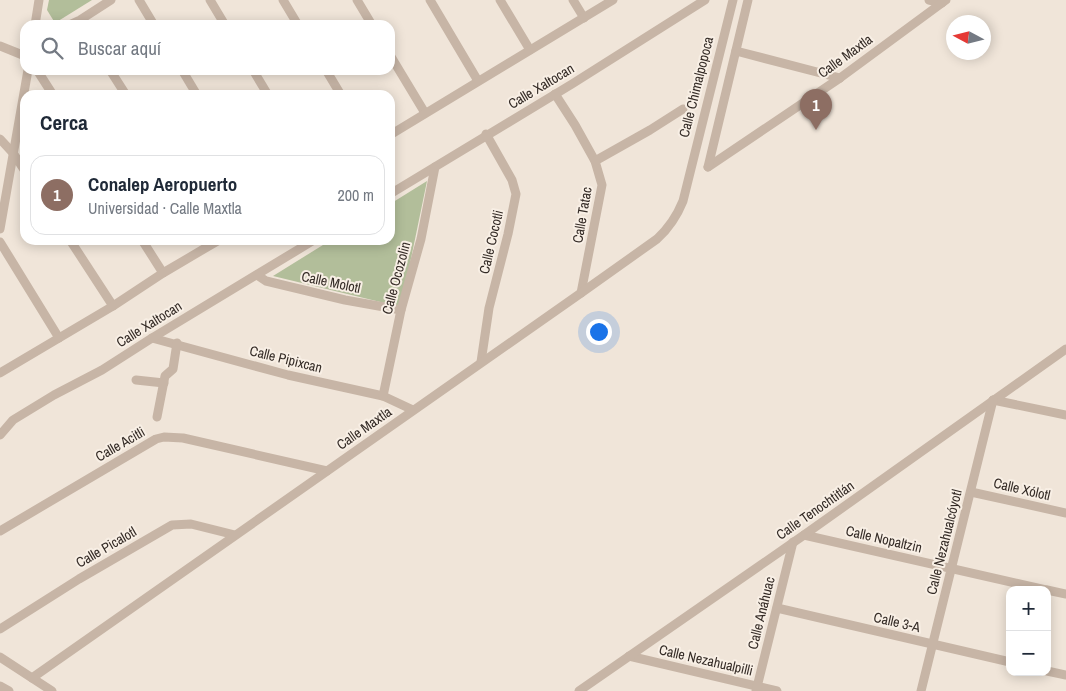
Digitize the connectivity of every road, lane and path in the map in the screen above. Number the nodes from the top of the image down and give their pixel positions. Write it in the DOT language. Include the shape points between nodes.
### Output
graph roads {
  1 [pos="39,0"];
  2 [pos="111,0"];
  3 [pos="139,0"];
  4 [pos="210,0"];
  5 [pos="283,0"];
  6 [pos="357,0"];
  7 [pos="430,0"];
  8 [pos="500,0"];
  9 [pos="573,0"];
  10 [pos="613,0"];
  11 [pos="705,0"];
  12 [pos="733,0"];
  13 [pos="748,0"];
  14 [pos="929,0"];
  15 [pos="943,1"];
  16 [pos="584,18"];
  17 [pos="36,20"];
  18 [pos="85,20"];
  19 [pos="151,20"];
  20 [pos="222,20"];
  21 [pos="295,20"];
  22 [pos="369,20"];
  23 [pos="0,46"];
  24 [pos="530,50"];
  25 [pos="736,51"];
  26 [pos="20,54"];
  27 [pos="395,63"];
  28 [pos="27,75"];
  29 [pos="41,75"];
  30 [pos="113,75"];
  31 [pos="185,75"];
  32 [pos="256,75"];
  33 [pos="329,75"];
  34 [pos="840,78"];
  35 [pos="478,81"];
  36 [pos="24,90"];
  37 [pos="50,90"];
  38 [pos="123,90"];
  39 [pos="194,90"];
  40 [pos="265,90"];
  41 [pos="338,90"];
  42 [pos="555,94"];
  43 [pos="683,109"];
  44 [pos="426,113"];
  45 [pos="20,114"];
  46 [pos="395,132"];
  47 [pos="486,134"];
  48 [pos="0,139"];
  49 [pos="13,152"];
  50 [pos="595,161"];
  51 [pos="20,163"];
  52 [pos="435,167"];
  53 [pos="687,181"];
  54 [pos="395,191"];
  55 [pos="0,229"];
  56 [pos="0,242"];
  57 [pos="73,245"];
  58 [pos="145,245"];
  59 [pos="209,245"];
  60 [pos="306,245"];
  61 [pos="162,273"];
  62 [pos="257,275"];
  63 [pos="581,293"];
  64 [pos="113,306"];
  65 [pos="402,310"];
  66 [pos="59,338"];
  67 [pos="152,338"];
  68 [pos="177,343"];
  69 [pos="1066,349"];
  70 [pos="481,362"];
  71 [pos="0,372"];
  72 [pos="136,380"];
  73 [pos="164,383"];
  74 [pos="382,396"];
  75 [pos="993,400"];
  76 [pos="413,410"];
  77 [pos="1066,415"];
  78 [pos="157,416"];
  79 [pos="0,434"];
  80 [pos="327,470"];
  81 [pos="971,492"];
  82 [pos="1066,513"];
  83 [pos="0,530"];
  84 [pos="235,535"];
  85 [pos="804,535"];
  86 [pos="793,542"];
  87 [pos="952,568"];
  88 [pos="1030,586"];
  89 [pos="1051,591"];
  90 [pos="1066,594"];
  91 [pos="777,608"];
  92 [pos="0,629"];
  93 [pos="933,644"];
  94 [pos="629,656"];
  95 [pos="0,657"];
  96 [pos="1006,661"];
  97 [pos="1051,672"];
  98 [pos="1066,675"];
  99 [pos="32,678"];
  100 [pos="756,689"];
  101 [pos="52,691"];
  102 [pos="579,691"];
  103 [pos="777,691"];
  104 [pos="921,691"];
  1 -- 17 [label="street"];
  2 -- 18 [label="street"];
  3 -- 19 [label="street"];
  4 -- 20 [label="street"];
  5 -- 21 [label="street"];
  6 -- 22 [label="street"];
  7 -- 35 [label="street"];
  8 -- 24 [label="street"];
  9 -- 16 [label="street"];
  10 -- 16 [label="street"];
  11 -- 42 [label="street, Calle Xaltocan"];
  12 -- 53 [label="street, Calle Chimalpopoca"];
  13 -- 25 [label="street"];
  14 -- 15 [label="street"];
  15 -- 34 [label="street, Calle Maxtla"];
  16 -- 24 [label="street"];
  23 -- 26 [label="street"];
  24 -- 35 [label="street"];
  25 -- 34 [label="street"];
  25 -- 34 [label="street, Calle Maxtla" via="708,167"];
  27 -- 44 [label="street"];
  28 -- 36 [label="street"];
  29 -- 37 [label="street"];
  30 -- 38 [label="street"];
  31 -- 39 [label="street"];
  32 -- 40 [label="street"];
  33 -- 41 [label="street"];
  35 -- 44 [label="street"];
  42 -- 47 [label="street, Calle Xaltocan"];
  42 -- 50 [label="street, Calle Tatac"];
  43 -- 50 [label="street"];
  44 -- 46 [label="street"];
  45 -- 49 [label="street"];
  47 -- 52 [label="street, Calle Xaltocan"];
  47 -- 70 [label="street, Calle Cocotli" via="512,180 516,194 489,308"];
  48 -- 49 [label="street"];
  49 -- 51 [label="street"];
  49 -- 55 [label="street"];
  50 -- 63 [label="street, Calle Tatac" via="601,194"];
  52 -- 54 [label="street, Calle Xaltocan"];
  52 -- 65 [label="street, Calle Ocozolin" via="418,252"];
  53 -- 63 [label="street, Calle Maxtla" via="678,214 666,230"];
  56 -- 66 [label="street"];
  57 -- 64 [label="street"];
  58 -- 61 [label="street"];
  59 -- 61 [label="street"];
  60 -- 62 [label="street, Calle Xaltocan"];
  61 -- 64 [label="street"];
  62 -- 65 [label="street, Calle Molotl" via="266,281"];
  62 -- 67 [label="street, Calle Xaltocan"];
  63 -- 70 [label="street, Calle Maxtla"];
  64 -- 66 [label="street"];
  65 -- 74 [label="street, Calle Ocozolin"];
  66 -- 71 [label="street"];
  67 -- 68 [label="street, Calle Pipixcan"];
  67 -- 79 [label="street, Calle Xaltocan" via="13,420"];
  68 -- 73 [label="street" via="174,367 165,376"];
  68 -- 74 [label="street, Calle Pipixcan" via="288,375"];
  69 -- 75 [label="street, Calle Tenochtitlán"];
  70 -- 76 [label="street, Calle Maxtla"];
  72 -- 73 [label="street"];
  73 -- 78 [label="street"];
  74 -- 76 [label="street, Calle Pipixcan"];
  75 -- 77 [label="street"];
  75 -- 81 [label="street, Calle Nezahualcóyotl"];
  75 -- 85 [label="street, Calle Tenochtitlán"];
  76 -- 80 [label="street, Calle Maxtla"];
  80 -- 83 [label="street, Calle Acitli" via="183,438 164,437"];
  80 -- 84 [label="street, Calle Maxtla"];
  81 -- 82 [label="street, Calle Xólotl"];
  81 -- 87 [label="street, Calle Nezahualcóyotl"];
  84 -- 92 [label="street, Calle Picalotl" via="191,524 172,525"];
  84 -- 99 [label="street, Calle Maxtla"];
  85 -- 86 [label="street, Calle Tenochtitlán"];
  85 -- 87 [label="street, Calle Nopaltzin"];
  86 -- 91 [label="street, Calle Anáhuac"];
  86 -- 94 [label="street, Calle Tenochtitlán"];
  87 -- 88 [label="street, Calle Nopaltzin"];
  87 -- 93 [label="street, Calle Nezahualcóyotl"];
  89 -- 90 [label="street, Calle Nopaltzin"];
  91 -- 93 [label="street, Calle 3-A"];
  91 -- 100 [label="street, Calle Anáhuac"];
  93 -- 96 [label="street, Calle 3-A"];
  93 -- 104 [label="street, Calle Nezahualcóyotl"];
  94 -- 100 [label="street, Calle Nezahualpilli"];
  94 -- 102 [label="street, Calle Tenochtitlán"];
  95 -- 99 [label="street"];
  97 -- 98 [label="street"];
  99 -- 101 [label="street"];
  100 -- 103 [label="street, Calle Nezahualpilli"];
}
